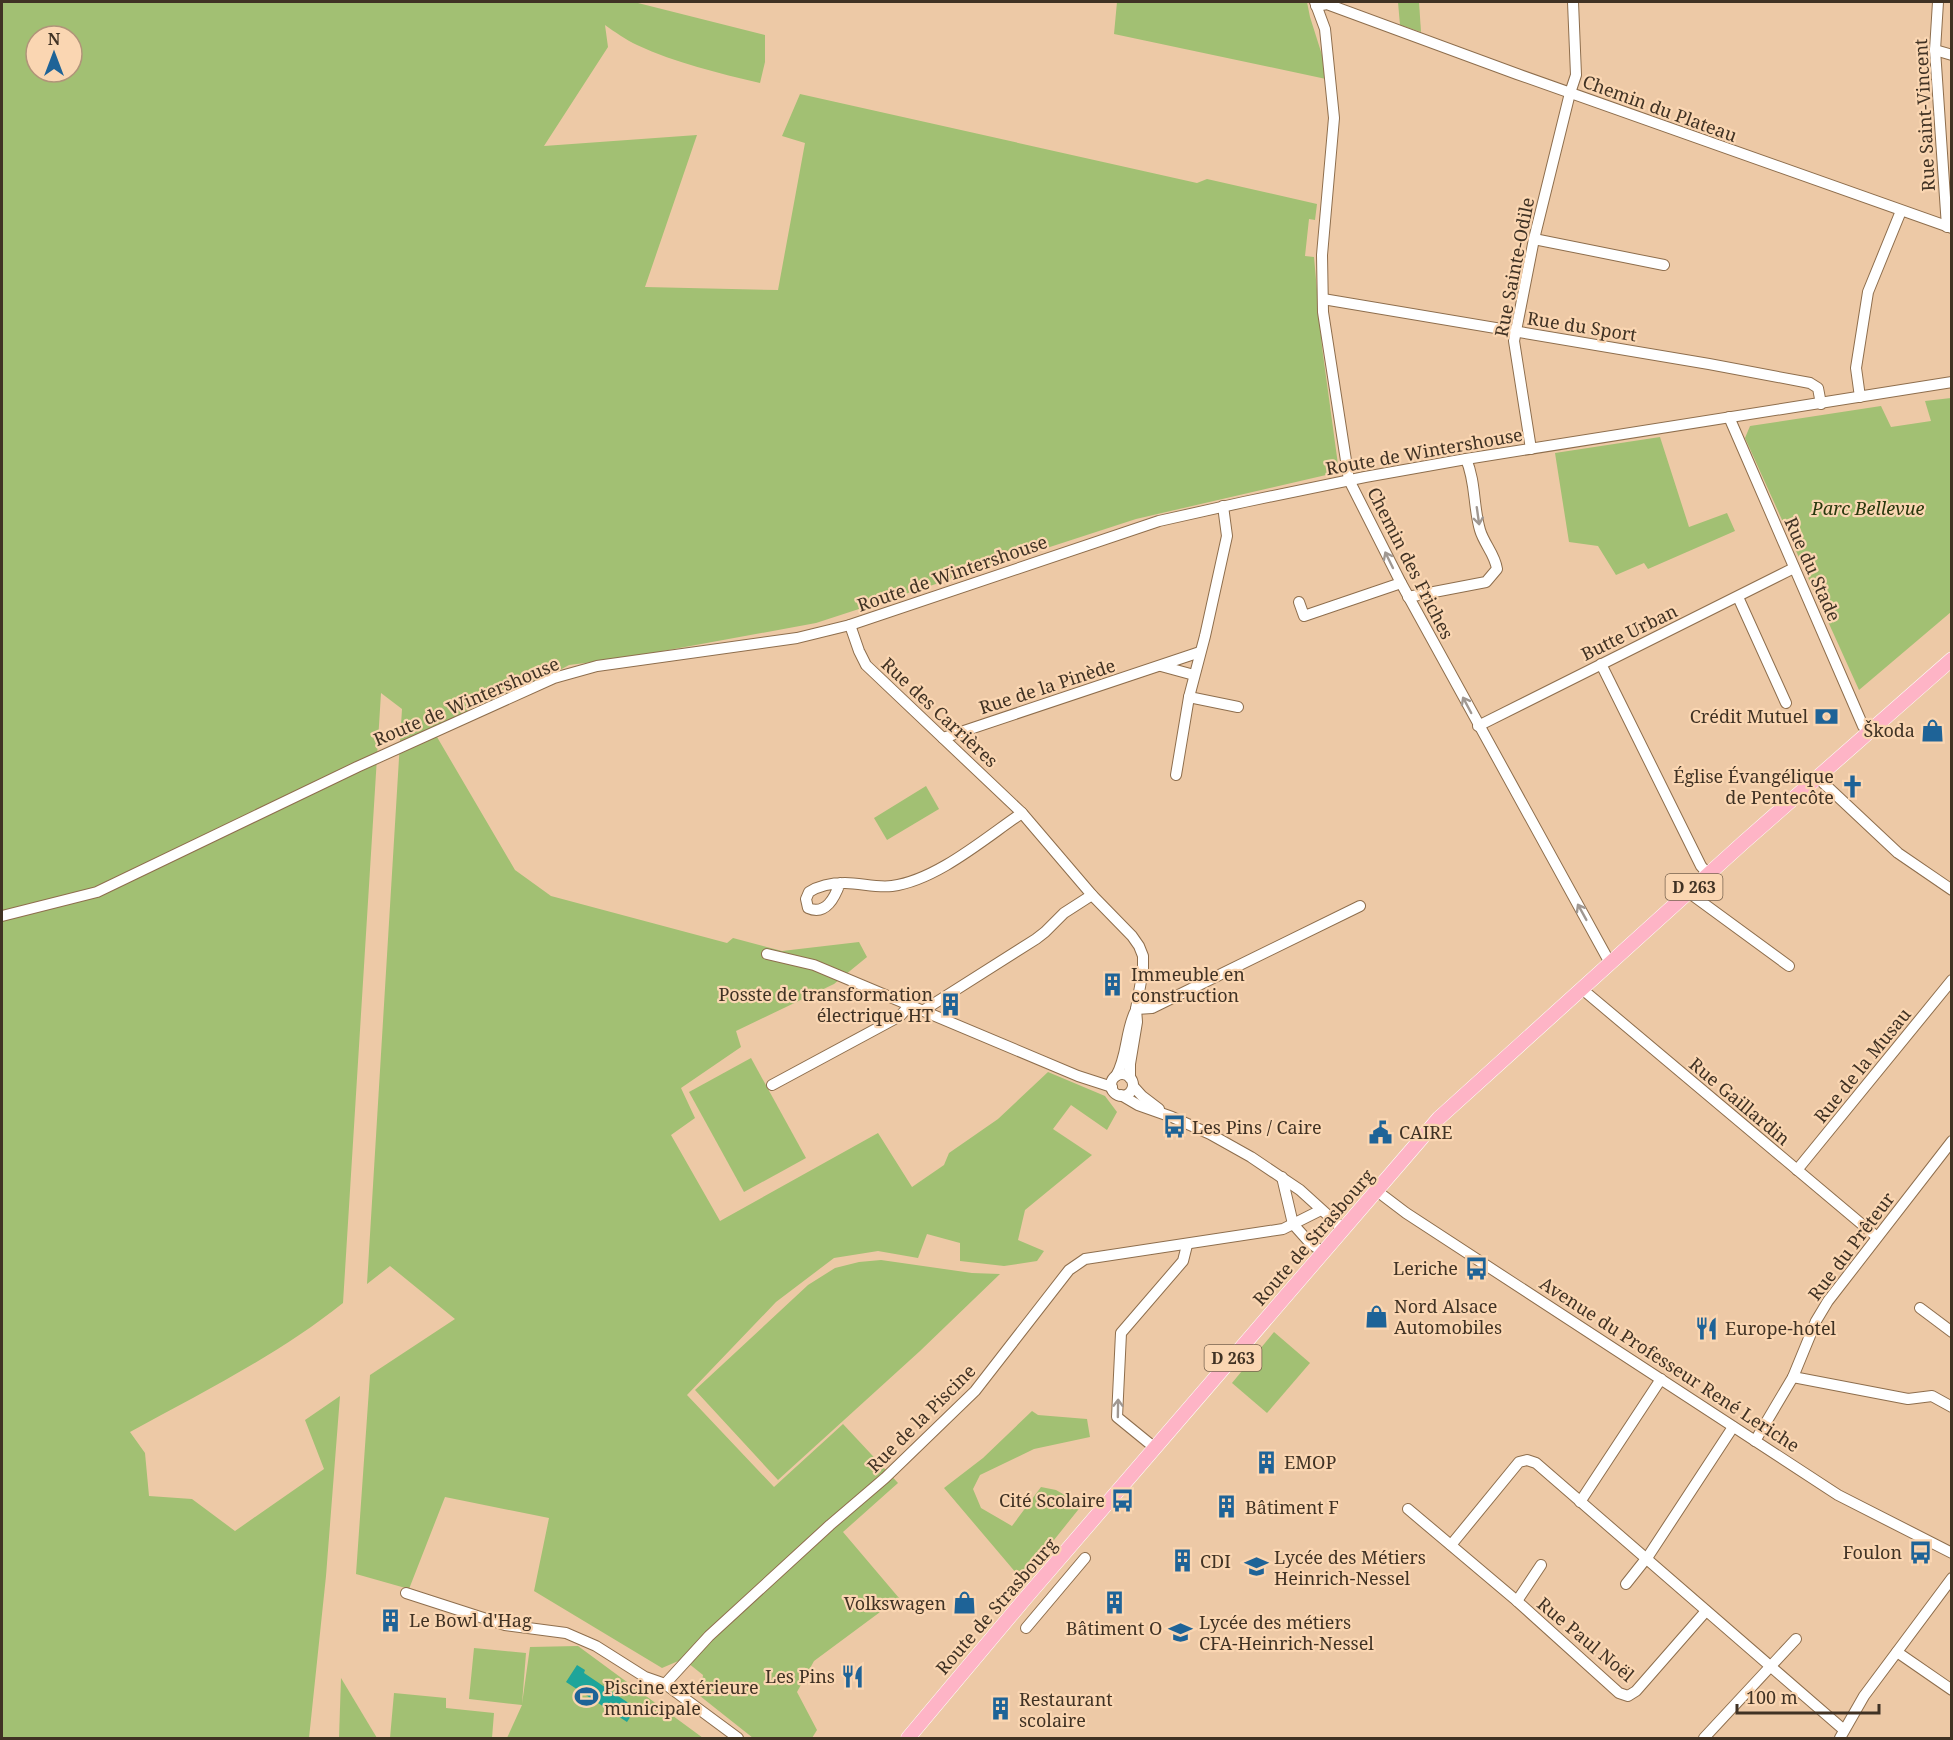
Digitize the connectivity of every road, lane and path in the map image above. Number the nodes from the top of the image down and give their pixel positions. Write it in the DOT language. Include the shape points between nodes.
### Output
graph roads {
  1 [pos="1573,2"];
  2 [pos="1938,2"];
  3 [pos="1315,4"];
  4 [pos="1935,50"];
  5 [pos="1952,54"];
  6 [pos="1569,93"];
  7 [pos="1901,210"];
  8 [pos="1949,227"];
  9 [pos="1534,239"];
  10 [pos="1664,265"];
  11 [pos="1323,299"];
  12 [pos="1515,332"];
  13 [pos="1952,382"];
  14 [pos="1860,397"];
  15 [pos="1821,404"];
  16 [pos="1729,417"];
  17 [pos="1531,449"];
  18 [pos="1466,459"];
  19 [pos="1349,480"];
  20 [pos="1223,506"];
  21 [pos="1794,568"];
  22 [pos="1401,584"];
  23 [pos="1408,597"];
  24 [pos="1738,597"];
  25 [pos="1299,602"];
  26 [pos="850,625"];
  27 [pos="1200,652"];
  28 [pos="1952,659"];
  29 [pos="1601,664"];
  30 [pos="1160,666"];
  31 [pos="1194,675"];
  32 [pos="1189,697"];
  33 [pos="1786,703"];
  34 [pos="1238,707"];
  35 [pos="1478,726"];
  36 [pos="1869,733"];
  37 [pos="943,738"];
  38 [pos="1176,775"];
  39 [pos="1817,777"];
  40 [pos="1022,813"];
  41 [pos="1708,874"];
  42 [pos="840,883"];
  43 [pos="1952,890"];
  44 [pos="1689,892"];
  45 [pos="1092,895"];
  46 [pos="1360,906"];
  47 [pos="2,916"];
  48 [pos="766,954"];
  49 [pos="1610,963"];
  50 [pos="1789,966"];
  51 [pos="1952,980"];
  52 [pos="1582,989"];
  53 [pos="911,1004"];
  54 [pos="1137,1005"];
  55 [pos="924,1010"];
  56 [pos="1114,1080"];
  57 [pos="1131,1082"];
  58 [pos="772,1085"];
  59 [pos="1121,1095"];
  60 [pos="1172,1117"];
  61 [pos="1952,1141"];
  62 [pos="1797,1170"];
  63 [pos="1282,1177"];
  64 [pos="1377,1191"];
  65 [pos="1321,1210"];
  66 [pos="1293,1224"];
  67 [pos="1343,1229"];
  68 [pos="1877,1238"];
  69 [pos="1187,1245"];
  70 [pos="1324,1253"];
  71 [pos="1920,1308"];
  72 [pos="1952,1332"];
  73 [pos="1794,1377"];
  74 [pos="1661,1379"];
  75 [pos="1952,1407"];
  76 [pos="1733,1427"];
  77 [pos="1755,1441"];
  78 [pos="1155,1448"];
  79 [pos="1580,1502"];
  80 [pos="1408,1509"];
  81 [pos="1451,1545"];
  82 [pos="1952,1553"];
  83 [pos="1084,1558"];
  84 [pos="1646,1559"];
  85 [pos="1541,1565"];
  86 [pos="1952,1578"];
  87 [pos="1626,1584"];
  88 [pos="406,1593"];
  89 [pos="1517,1601"];
  90 [pos="1706,1611"];
  91 [pos="1026,1628"];
  92 [pos="1796,1638"];
  93 [pos="1897,1652"];
  94 [pos="1771,1667"];
  95 [pos="665,1684"];
  96 [pos="1952,1690"];
  97 [pos="1842,1734"];
  98 [pos="738,1738"];
  99 [pos="908,1738"];
  100 [pos="1704,1738"];
  1 -- 6 [label="street, Rue Sainte-Odile" via="1576,75"];
  2 -- 4 [label="street, Rue Saint-Vincent"];
  3 -- 6 [label="street, Chemin du Plateau" via="1330,14 1358,16"];
  3 -- 11 [label="street, Chemin des Friches" via="1315,21 1329,65 1334,118 1322,255"];
  4 -- 5 [label="street"];
  4 -- 8 [label="street, Rue Saint-Vincent"];
  6 -- 7 [label="street, Chemin du Plateau"];
  6 -- 9 [label="street, Rue Sainte-Odile"];
  7 -- 8 [label="street, Chemin du Plateau"];
  7 -- 14 [label="street" via="1868,292 1856,368"];
  9 -- 10 [label="street"];
  9 -- 12 [label="street, Rue Sainte-Odile"];
  11 -- 12 [label="street, Rue du Sport"];
  11 -- 19 [label="street, Chemin des Friches"];
  12 -- 15 [label="street, Rue du Sport" via="1810,383 1818,388"];
  12 -- 17 [label="street, Rue Sainte-Odile"];
  13 -- 14 [label="street, Route de Wintershouse"];
  14 -- 15 [label="street, Route de Wintershouse"];
  15 -- 16 [label="street, Route de Wintershouse"];
  16 -- 17 [label="street, Route de Wintershouse"];
  16 -- 21 [label="street, Rue du Stade"];
  17 -- 18 [label="street, Route de Wintershouse"];
  18 -- 19 [label="street, Route de Wintershouse"];
  18 -- 23 [label="street, one-way" via="1472,472 1480,531 1497,569 1486,582"];
  19 -- 20 [label="street, Route de Wintershouse"];
  22 -- 19 [label="street, Chemin des Friches, one-way"];
  20 -- 26 [label="street, Route de Wintershouse" via="1159,521"];
  20 -- 27 [label="street" via="1227,536"];
  21 -- 24 [label="street, Butte Urban"];
  21 -- 36 [label="street, Rue du Stade"];
  22 -- 23 [label="street, Chemin des Friches"];
  22 -- 25 [label="street" via="1304,616"];
  35 -- 23 [label="street, Chemin des Friches, one-way"];
  24 -- 29 [label="street, Butte Urban"];
  24 -- 33 [label="street"];
  26 -- 37 [label="street, Rue des Carrières" via="866,665"];
  26 -- 47 [label="street, Route de Wintershouse" via="797,638 597,666 554,678 357,766 97,891"];
  27 -- 30 [label="street, Rue de la Pinède"];
  27 -- 31 [label="street"];
  28 -- 36 [label="main road, Route de Strasbourg / D 263"];
  29 -- 35 [label="street, Butte Urban"];
  29 -- 41 [label="street"];
  30 -- 31 [label="street"];
  30 -- 37 [label="street, Rue de la Pinède"];
  31 -- 32 [label="street"];
  32 -- 34 [label="street"];
  32 -- 38 [label="street"];
  49 -- 35 [label="street, Chemin des Friches, one-way"];
  36 -- 39 [label="main road, Route de Strasbourg / D 263"];
  37 -- 40 [label="street, Rue des Carrières"];
  39 -- 41 [label="main road, Route de Strasbourg / D 263"];
  39 -- 43 [label="street" via="1898,853"];
  40 -- 42 [label="street" via="952,860 907,882 885,886"];
  40 -- 45 [label="street, Rue des Carrières"];
  41 -- 44 [label="main road, Route de Strasbourg / D 263"];
  44 -- 49 [label="main road, Route de Strasbourg / D 263"];
  44 -- 50 [label="street"];
  45 -- 54 [label="street, Rue des Carrières" via="1139,946 1143,963"];
  45 -- 55 [label="street" via="1064,913 1036,939"];
  46 -- 54 [label="street" via="1176,996"];
  48 -- 53 [label="street" via="814,965"];
  49 -- 52 [label="main road, Route de Strasbourg / D 263"];
  51 -- 62 [label="street, Rue de la Musau"];
  52 -- 62 [label="street, Rue Gaillardin"];
  52 -- 64 [label="main road, Route de Strasbourg / D 263" via="1439,1118"];
  53 -- 55 [label="street"];
  53 -- 58 [label="street" via="904,1014"];
  54 -- 56 [label="street, Rue des Carrières"];
  54 -- 57 [label="street, Rue des Carrières"];
  55 -- 56 [label="street" via="1080,1077"];
  56 -- 57 [label="street" via="1125,1074"];
  56 -- 59 [label="street" via="1115,1093"];
  57 -- 59 [label="street" via="1130,1092"];
  57 -- 60 [label="street" via="1146,1100"];
  59 -- 60 [label="street"];
  60 -- 63 [label="street" via="1229,1143"];
  61 -- 68 [label="street, Rue du Prêteur"];
  62 -- 68 [label="street, Rue Gaillardin"];
  63 -- 65 [label="street"];
  63 -- 66 [label="street"];
  64 -- 67 [label="main road, Route de Strasbourg / D 263"];
  64 -- 74 [label="street, Avenue du Professeur René Leriche"];
  65 -- 66 [label="street, Rue de la Piscine"];
  65 -- 67 [label="street"];
  66 -- 69 [label="street, Rue de la Piscine"];
  66 -- 70 [label="street"];
  67 -- 70 [label="main road, Route de Strasbourg / D 263"];
  68 -- 73 [label="street, Rue du Prêteur" via="1816,1321"];
  78 -- 69 [label="street, one-way" via="1117,1417 1121,1333 1183,1261"];
  69 -- 95 [label="street, Rue de la Piscine" via="1085,1259 1069,1270 975,1390 885,1478 710,1636"];
  70 -- 78 [label="main road, Route de Strasbourg / D 263"];
  71 -- 72 [label="street"];
  73 -- 75 [label="street" via="1908,1399 1932,1396"];
  73 -- 77 [label="street, Rue du Prêteur"];
  74 -- 76 [label="street, Avenue du Professeur René Leriche"];
  74 -- 79 [label="street"];
  76 -- 77 [label="street, Avenue du Professeur René Leriche"];
  76 -- 84 [label="street"];
  77 -- 82 [label="street, Avenue du Professeur René Leriche" via="1854,1504"];
  78 -- 99 [label="main road, Route de Strasbourg / D 263"];
  79 -- 81 [label="street" via="1536,1462 1519,1462"];
  79 -- 84 [label="street"];
  80 -- 81 [label="street, Rue Paul Noël"];
  81 -- 89 [label="street, Rue Paul Noël"];
  83 -- 91 [label="street"];
  84 -- 87 [label="street"];
  84 -- 90 [label="street"];
  85 -- 89 [label="street, Rue Paul Noël"];
  86 -- 93 [label="street"];
  88 -- 95 [label="street" via="505,1625 566,1633"];
  89 -- 90 [label="street, Rue Paul Noël" via="1619,1693 1628,1696"];
  90 -- 94 [label="street"];
  92 -- 94 [label="street"];
  93 -- 96 [label="street"];
  93 -- 97 [label="street"];
  94 -- 97 [label="street"];
  94 -- 100 [label="street"];
  95 -- 98 [label="street"];
}
